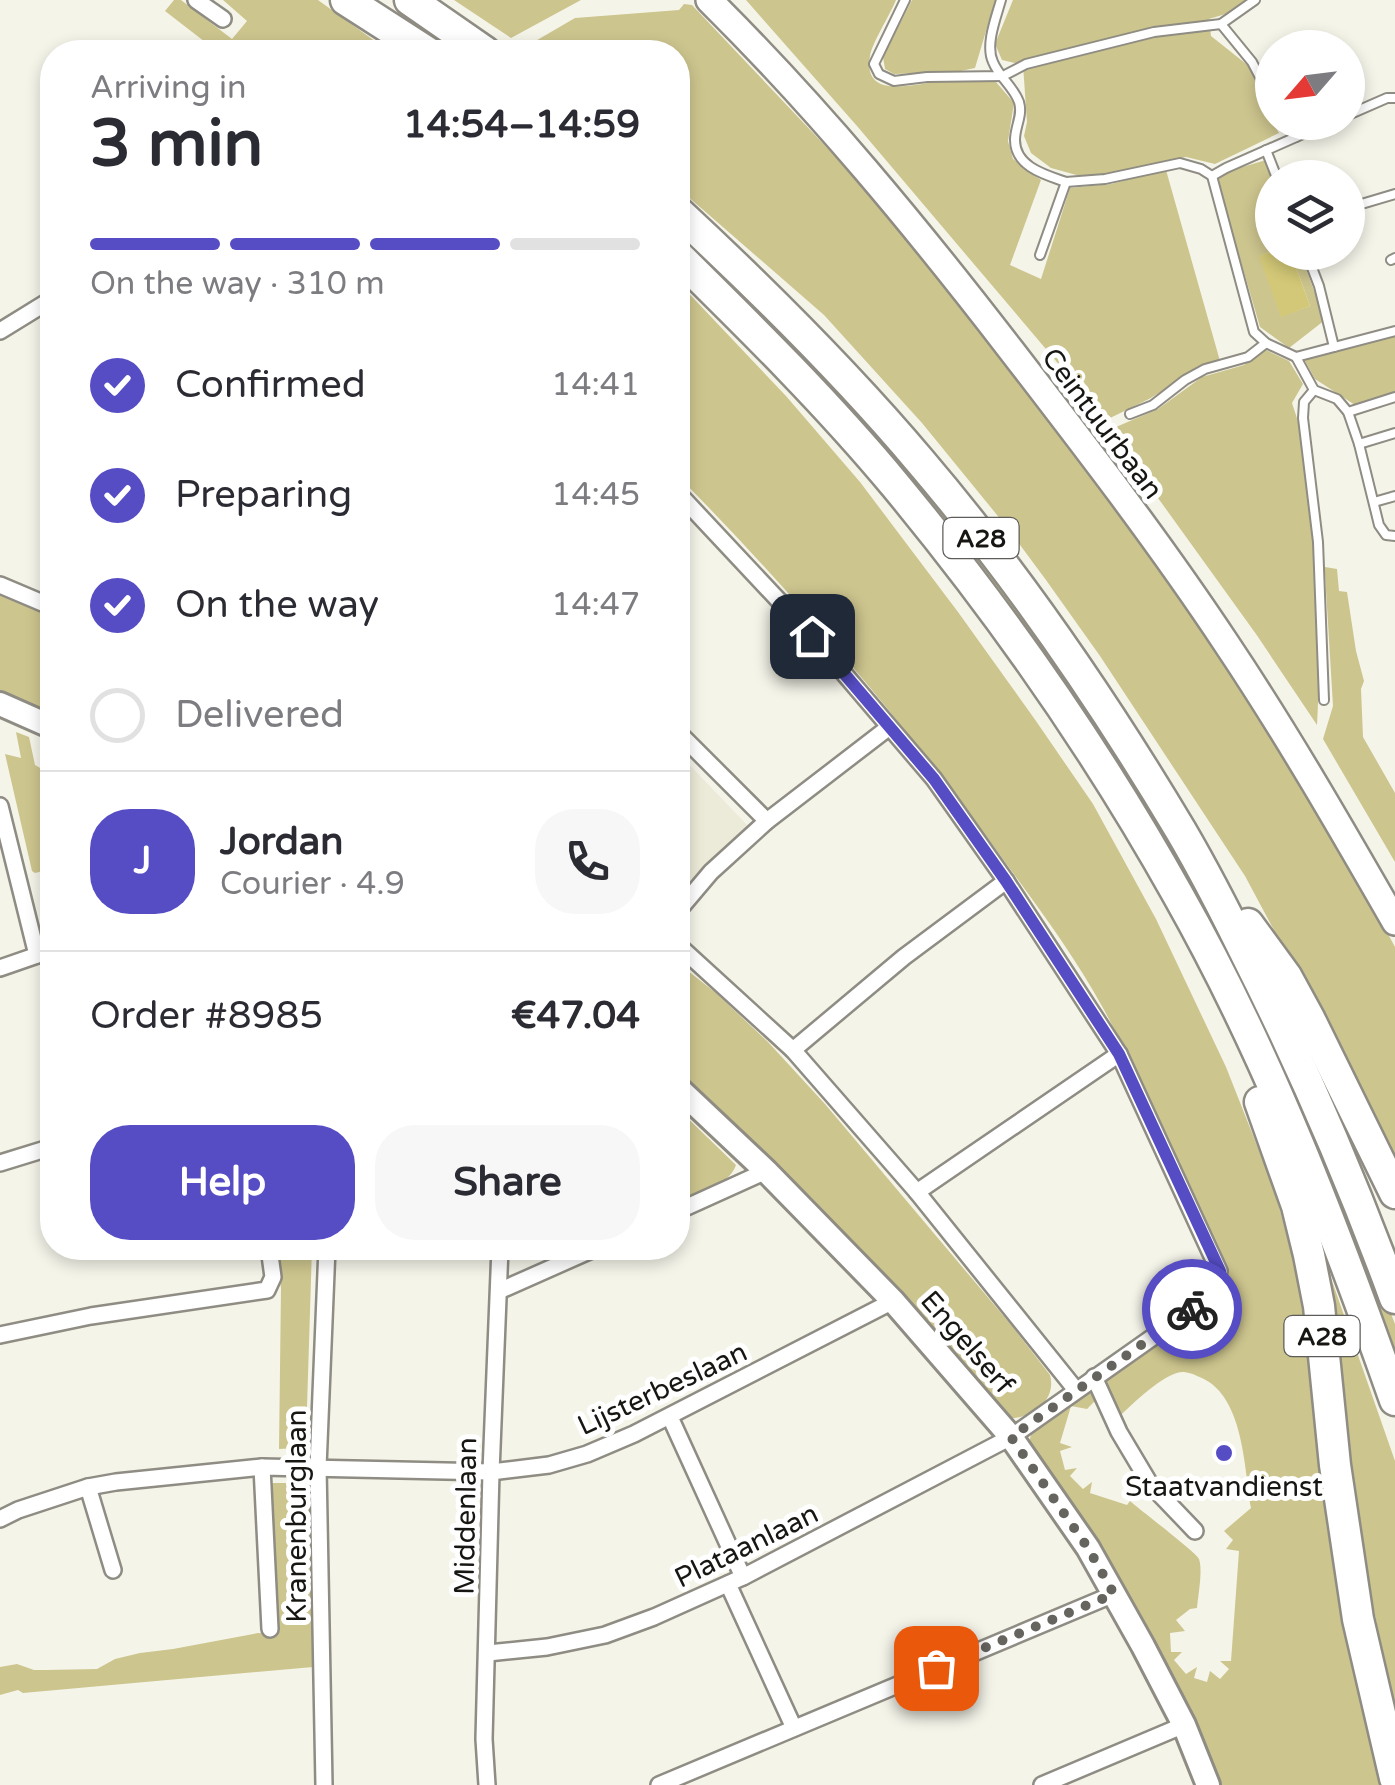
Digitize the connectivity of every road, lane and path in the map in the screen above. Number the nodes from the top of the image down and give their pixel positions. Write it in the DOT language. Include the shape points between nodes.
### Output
graph roads {
  1 [pos="196,0"];
  2 [pos="346,0"];
  3 [pos="410,0"];
  4 [pos="708,0"];
  5 [pos="905,0"];
  6 [pos="1001,0"];
  7 [pos="1255,0"];
  8 [pos="222,19"];
  9 [pos="1221,24"];
  10 [pos="408,40"];
  11 [pos="468,40"];
  12 [pos="1255,68"];
  13 [pos="1003,76"];
  14 [pos="1395,98"];
  15 [pos="1365,108"];
  16 [pos="1291,140"];
  17 [pos="1266,150"];
  18 [pos="1270,160"];
  19 [pos="1212,176"];
  20 [pos="1066,182"];
  21 [pos="1395,194"];
  22 [pos="1365,203"];
  23 [pos="690,223"];
  24 [pos="1040,255"];
  25 [pos="690,268"];
  26 [pos="1313,270"];
  27 [pos="40,306"];
  28 [pos="1395,330"];
  29 [pos="0,331"];
  30 [pos="1266,343"];
  31 [pos="1334,347"];
  32 [pos="1296,358"];
  33 [pos="1314,390"];
  34 [pos="1395,397"];
  35 [pos="1348,412"];
  36 [pos="1130,414"];
  37 [pos="1395,433"];
  38 [pos="1360,444"];
  39 [pos="1395,496"];
  40 [pos="1374,502"];
  41 [pos="690,506"];
  42 [pos="1395,536"];
  43 [pos="0,586"];
  44 [pos="40,602"];
  45 [pos="1324,700"];
  46 [pos="0,704"];
  47 [pos="40,722"];
  48 [pos="888,728"];
  49 [pos="690,744"];
  50 [pos="0,806"];
  51 [pos="767,821"];
  52 [pos="1182,833"];
  53 [pos="1006,881"];
  54 [pos="1178,895"];
  55 [pos="690,897"];
  56 [pos="1395,922"];
  57 [pos="40,936"];
  58 [pos="40,954"];
  59 [pos="690,956"];
  60 [pos="0,968"];
  61 [pos="792,1050"];
  62 [pos="1119,1054"];
  63 [pos="690,1099"];
  64 [pos="40,1150"];
  65 [pos="0,1164"];
  66 [pos="766,1171"];
  67 [pos="917,1192"];
  68 [pos="1395,1193"];
  69 [pos="690,1206"];
  70 [pos="271,1260"];
  71 [pos="327,1260"];
  72 [pos="499,1260"];
  73 [pos="569,1260"];
  74 [pos="498,1291"];
  75 [pos="1395,1298"];
  76 [pos="893,1301"];
  77 [pos="0,1335"];
  78 [pos="1094,1377"];
  79 [pos="1076,1390"];
  80 [pos="1395,1400"];
  81 [pos="670,1417"];
  82 [pos="1011,1437"];
  83 [pos="262,1467"];
  84 [pos="318,1467"];
  85 [pos="490,1472"];
  86 [pos="88,1487"];
  87 [pos="0,1519"];
  88 [pos="1194,1531"];
  89 [pos="113,1570"];
  90 [pos="736,1580"];
  91 [pos="1114,1594"];
  92 [pos="270,1628"];
  93 [pos="488,1653"];
  94 [pos="1184,1725"];
  95 [pos="794,1728"];
  96 [pos="1395,1778"];
  97 [pos="324,1785"];
  98 [pos="487,1785"];
  99 [pos="659,1785"];
  100 [pos="1042,1785"];
  101 [pos="1208,1785"];
  1 -- 8 [label="street"];
  2 -- 10 [label="highway"];
  3 -- 11 [label="highway"];
  4 -- 56 [label="main road, Ceintuurbaan" via="854,157 1108,476 1226,643"];
  5 -- 13 [label="lane" via="874,64 878,74 894,81"];
  6 -- 13 [label="lane" via="990,41 991,60"];
  7 -- 9 [label="lane"];
  9 -- 12 [label="lane"];
  9 -- 13 [label="lane" via="1154,32 1026,64"];
  13 -- 20 [label="lane" via="1021,110 1014,143 1022,160"];
  14 -- 15 [label="lane"];
  16 -- 17 [label="lane"];
  17 -- 18 [label="lane"];
  17 -- 19 [label="lane"];
  19 -- 20 [label="lane" via="1180,163"];
  19 -- 30 [label="lane" via="1254,332"];
  20 -- 24 [label="lane"];
  21 -- 22 [label="lane"];
  23 -- 52 [label="highway, A28" via="785,314 922,463 1012,576"];
  25 -- 54 [label="highway, A28" via="830,410 986,598"];
  26 -- 31 [label="lane"];
  27 -- 29 [label="street"];
  28 -- 31 [label="lane"];
  30 -- 32 [label="lane"];
  30 -- 36 [label="lane" via="1205,369"];
  31 -- 32 [label="lane"];
  32 -- 33 [label="lane"];
  33 -- 35 [label="lane"];
  33 -- 45 [label="lane" via="1303,418 1318,542"];
  34 -- 35 [label="lane"];
  35 -- 38 [label="lane"];
  37 -- 38 [label="lane"];
  38 -- 40 [label="lane"];
  39 -- 40 [label="lane"];
  40 -- 42 [label="lane" via="1379,526"];
  41 -- 48 [label="street"];
  43 -- 44 [label="street"];
  46 -- 47 [label="street"];
  48 -- 51 [label="street"];
  48 -- 53 [label="street" via="934,779"];
  49 -- 51 [label="street"];
  50 -- 57 [label="street"];
  51 -- 55 [label="street"];
  52 -- 68 [label="highway, A28" via="1286,976"];
  52 -- 75 [label="highway, A28" via="1291,1042"];
  53 -- 61 [label="street"];
  53 -- 62 [label="street"];
  54 -- 80 [label="highway, A28" via="1291,1125"];
  54 -- 96 [label="highway, A28" via="1280,1154 1309,1254 1358,1620"];
  58 -- 60 [label="street"];
  59 -- 61 [label="street, Engelserf"];
  61 -- 67 [label="street, Engelserf"];
  62 -- 67 [label="street"];
  62 -- 78 [label="street, Plataanlaan" via="1220,1271 1214,1290 1197,1306"];
  63 -- 66 [label="street, Engelserf"];
  64 -- 65 [label="street"];
  66 -- 69 [label="street"];
  66 -- 76 [label="street, Engelserf"];
  67 -- 79 [label="street, Engelserf"];
  70 -- 77 [label="street" via="266,1290"];
  71 -- 84 [label="street, Kranenburglaan"];
  72 -- 74 [label="street, Middenlaan"];
  73 -- 74 [label="street"];
  74 -- 85 [label="street, Middenlaan"];
  76 -- 81 [label="street, Lijsterbeslaan"];
  76 -- 82 [label="street, Engelserf"];
  78 -- 79 [label="street, Plataanlaan"];
  78 -- 88 [label="street" via="1150,1484"];
  79 -- 82 [label="street, Plataanlaan"];
  81 -- 85 [label="street, Lijsterbeslaan" via="586,1454"];
  81 -- 90 [label="street"];
  82 -- 90 [label="street, Plataanlaan"];
  82 -- 91 [label="street, Engelserf"];
  83 -- 84 [label="street, Lijsterbeslaan"];
  83 -- 86 [label="street, Lijsterbeslaan"];
  83 -- 92 [label="street"];
  84 -- 85 [label="street, Lijsterbeslaan"];
  84 -- 97 [label="street, Kranenburglaan"];
  85 -- 93 [label="street, Middenlaan"];
  86 -- 87 [label="street, Lijsterbeslaan"];
  86 -- 89 [label="street"];
  90 -- 93 [label="street, Plataanlaan" via="605,1635"];
  90 -- 95 [label="street"];
  91 -- 94 [label="street, Engelserf"];
  91 -- 95 [label="street"];
  93 -- 98 [label="street, Middenlaan"];
  94 -- 100 [label="street"];
  94 -- 101 [label="street, Engelserf"];
  95 -- 99 [label="street"];
}
